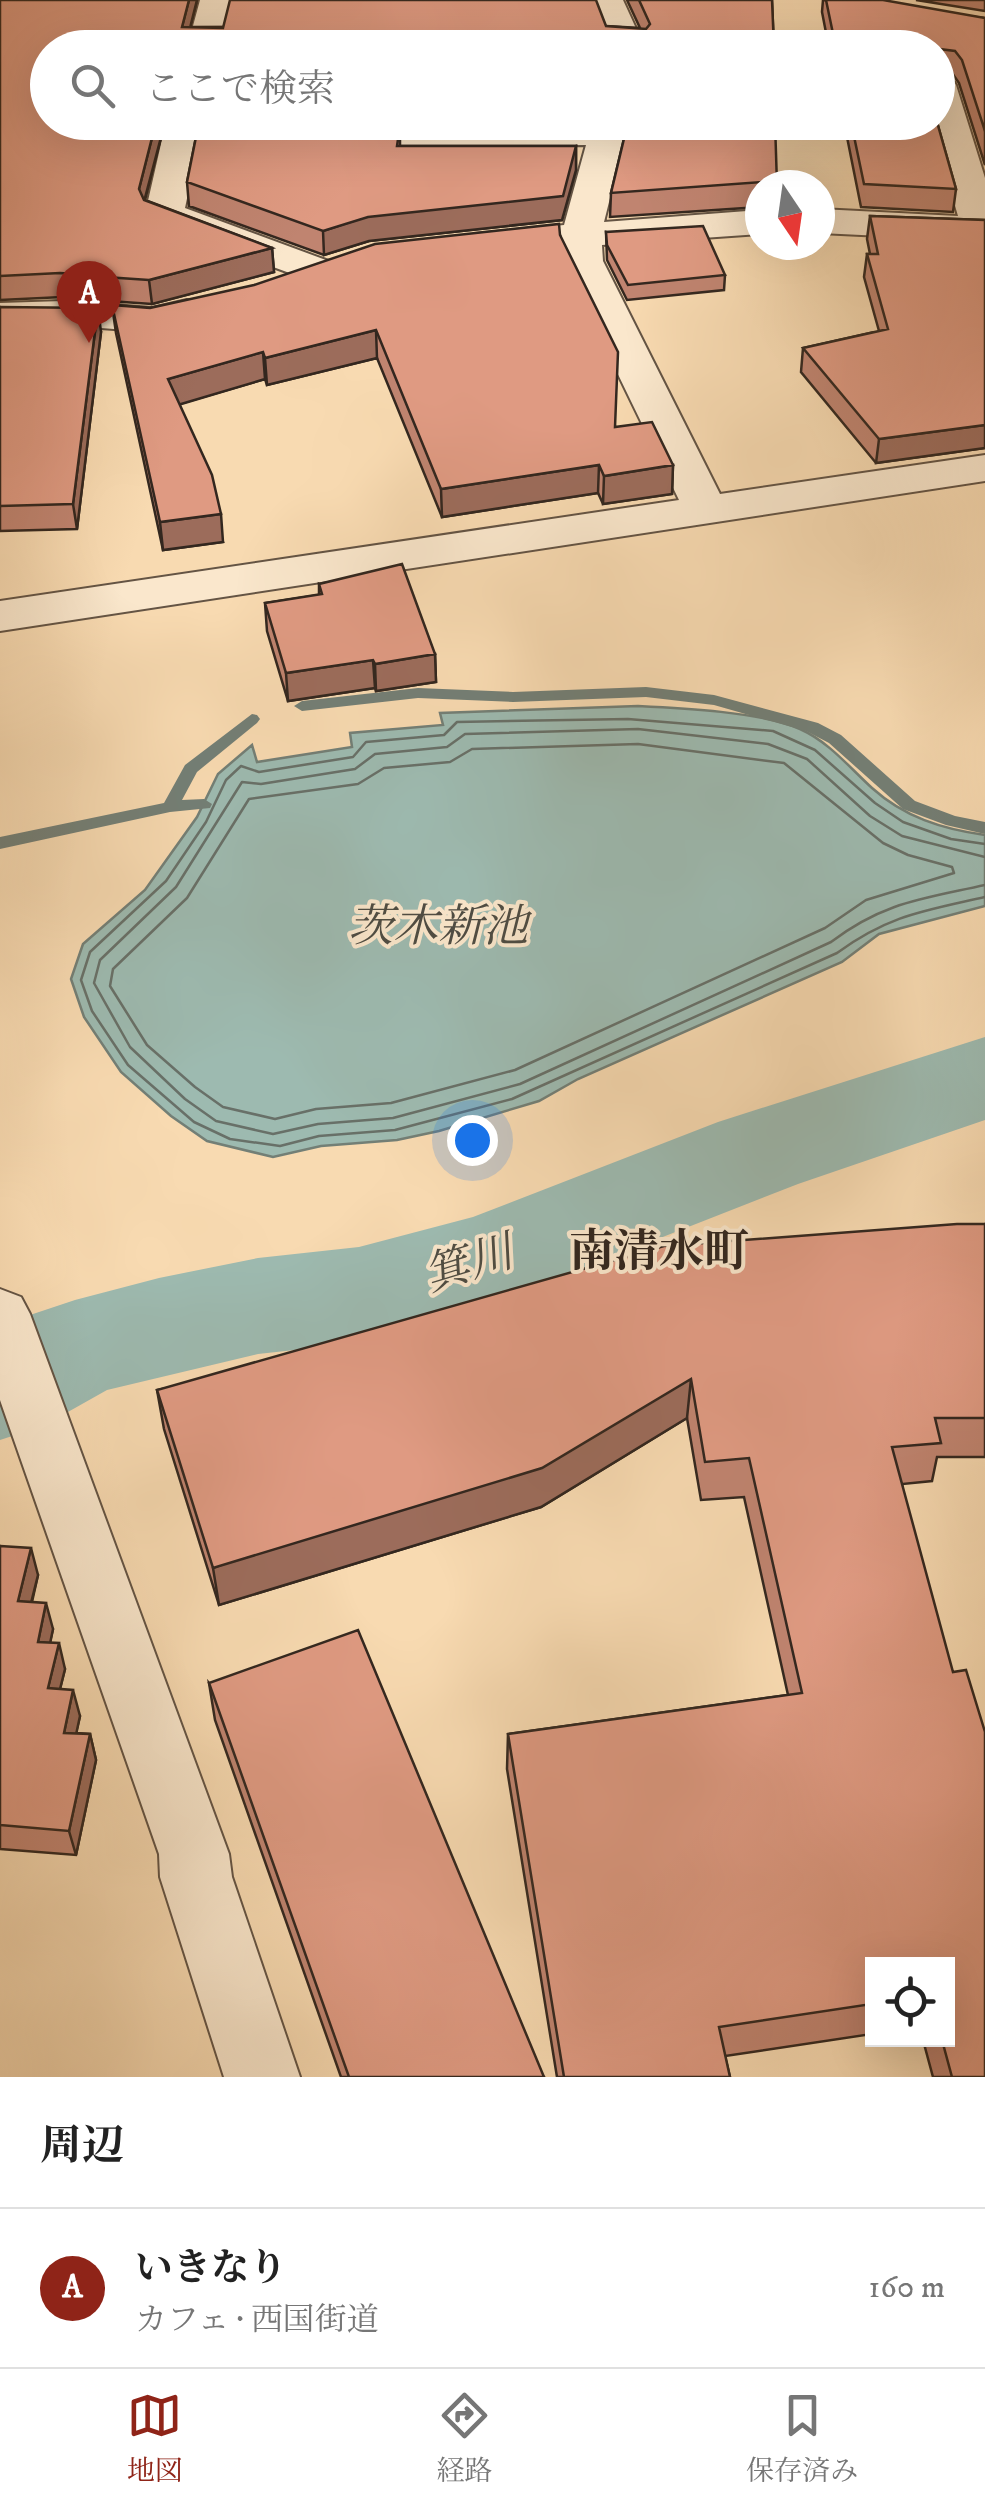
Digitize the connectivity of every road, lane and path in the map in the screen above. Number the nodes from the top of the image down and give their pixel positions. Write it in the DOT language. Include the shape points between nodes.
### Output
graph roads {
  1 [pos="217,0"];
  2 [pos="606,0"];
  3 [pos="210,30"];
  4 [pos="618,30"];
  5 [pos="967,123"];
  6 [pos="181,140"];
  7 [pos="606,140"];
  8 [pos="745,223"];
  9 [pos="835,223"];
  10 [pos="983,228"];
  11 [pos="581,236"];
  12 [pos="444,248"];
  13 [pos="272,289"];
  14 [pos="223,304"];
  15 [pos="0,314"];
  16 [pos="985,468"];
  17 [pos="706,510"];
  18 [pos="0,616"];
  19 [pos="2,1319"];
  20 [pos="262,2077"];
  1 -- 3 [label="street"];
  2 -- 4 [label="street"];
  5 -- 10 [label="street"];
  6 -- 13 [label="street" via="164,214 336,266"];
  7 -- 11 [label="street"];
  8 -- 11 [label="street"];
  9 -- 10 [label="street"];
  11 -- 12 [label="street"];
  11 -- 17 [label="street" via="584,261"];
  14 -- 15 [label="street" via="152,320"];
  16 -- 17 [label="street"];
  17 -- 18 [label="street"];
  19 -- 20 [label="street" via="194,1854"];
}
